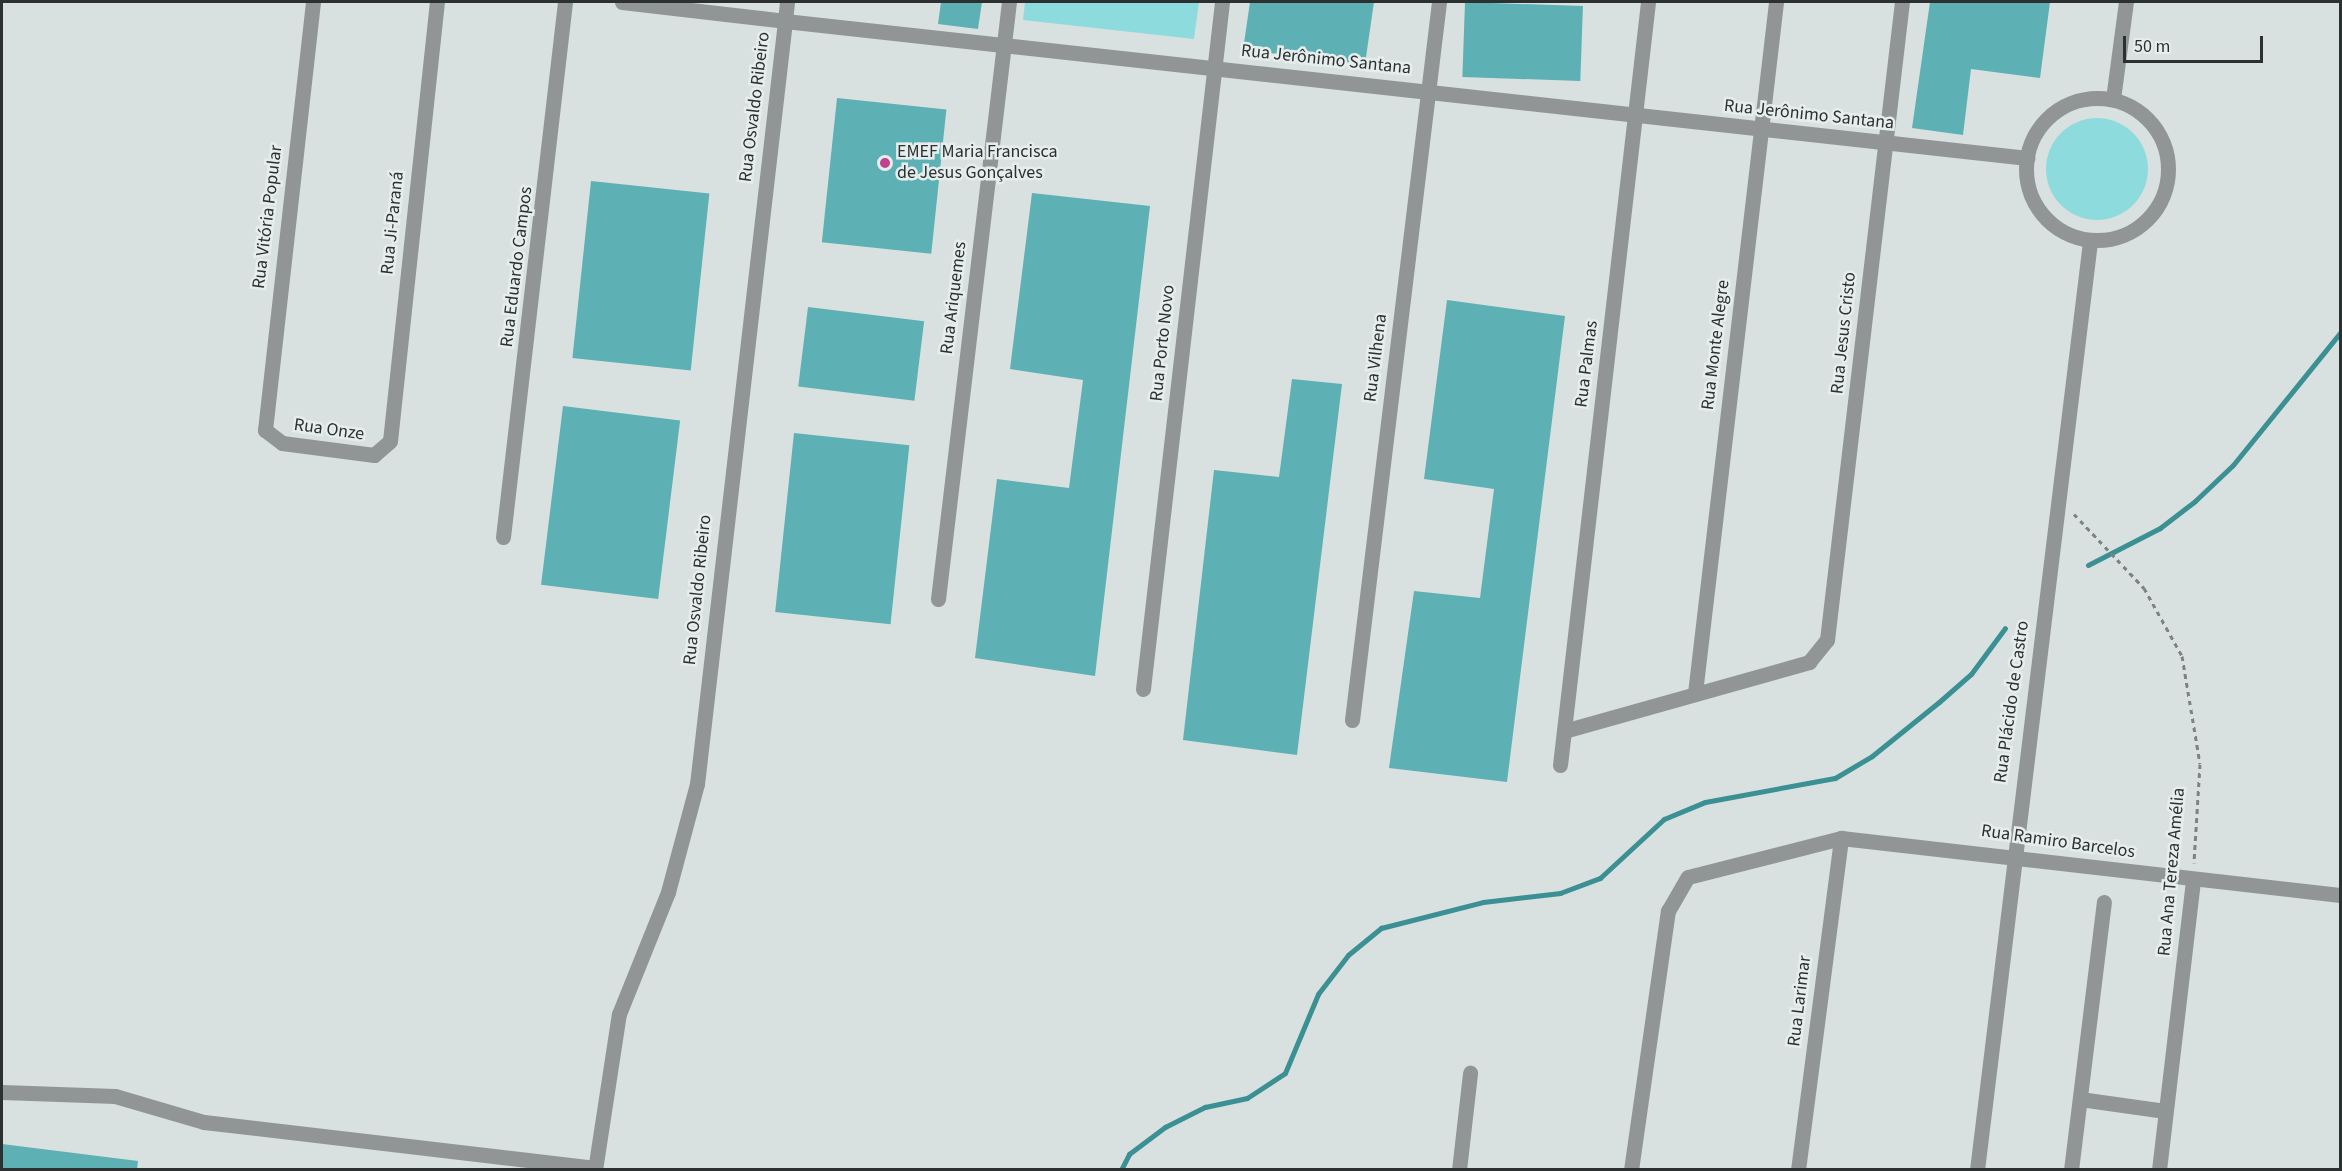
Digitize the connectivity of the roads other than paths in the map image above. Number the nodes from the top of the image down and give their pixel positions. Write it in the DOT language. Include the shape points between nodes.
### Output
graph roads {
  1 [pos="313,2"];
  2 [pos="437,2"];
  3 [pos="565,2"];
  4 [pos="622,2"];
  5 [pos="787,2"];
  6 [pos="1009,2"];
  7 [pos="1222,2"];
  8 [pos="1439,2"];
  9 [pos="1648,2"];
  10 [pos="1776,2"];
  11 [pos="1902,2"];
  12 [pos="2126,2"];
  13 [pos="785,21"];
  14 [pos="1004,44"];
  15 [pos="1214,67"];
  16 [pos="1429,91"];
  17 [pos="2113,99"];
  18 [pos="1635,115"];
  19 [pos="1761,131"];
  20 [pos="1885,143"];
  21 [pos="2027,158"];
  22 [pos="2090,240"];
  23 [pos="269,435"];
  24 [pos="385,448"];
  25 [pos="503,537"];
  26 [pos="938,599"];
  27 [pos="1143,689"];
  28 [pos="1695,693"];
  29 [pos="1352,720"];
  30 [pos="1564,731"];
  31 [pos="1560,765"];
  32 [pos="1841,838"];
  33 [pos="2012,855"];
  34 [pos="2193,879"];
  35 [pos="2340,895"];
  36 [pos="2104,902"];
  37 [pos="1470,1073"];
  38 [pos="2,1092"];
  39 [pos="2080,1100"];
  40 [pos="2165,1111"];
  41 [pos="595,1169"];
  42 [pos="1459,1170"];
  43 [pos="1632,1170"];
  44 [pos="1798,1170"];
  45 [pos="1977,1170"];
  46 [pos="2072,1170"];
  47 [pos="2159,1170"];
  1 -- 23 [label="street, Rua Vitória Popular" via="264,419"];
  2 -- 24 [label="street, Rua Ji-Paraná"];
  3 -- 25 [label="street, Rua Eduardo Campos"];
  4 -- 13 [label="street, Rua Jerônimo Santana"];
  5 -- 13 [label="street, Rua Osvaldo Ribeiro"];
  6 -- 14 [label="street, Rua Ariquemes"];
  7 -- 15 [label="street, Rua Porto Novo"];
  8 -- 16 [label="street, Rua Vilhena"];
  9 -- 18 [label="street, Rua Palmas"];
  10 -- 19 [label="street, Rua Monte Alegre"];
  11 -- 20 [label="street, Rua Jesus Cristo"];
  12 -- 17 [label="street"];
  13 -- 14 [label="street, Rua Jerônimo Santana"];
  13 -- 41 [label="street, Rua Osvaldo Ribeiro" via="697,784 668,892 619,1014"];
  14 -- 15 [label="street, Rua Jerônimo Santana"];
  14 -- 26 [label="street, Rua Ariquemes"];
  15 -- 16 [label="street, Rua Jerônimo Santana"];
  15 -- 27 [label="street, Rua Porto Novo"];
  16 -- 18 [label="street, Rua Jerônimo Santana"];
  16 -- 29 [label="street, Rua Vilhena"];
  17 -- 21 [label="street" via="2090,98 2049,117"];
  17 -- 22 [label="street" via="2136,108 2159,134 2169,169 2165,192 2136,230"];
  18 -- 19 [label="street, Rua Jerônimo Santana"];
  18 -- 30 [label="street, Rua Palmas"];
  19 -- 20 [label="street, Rua Jerônimo Santana"];
  19 -- 28 [label="street, Rua Monte Alegre"];
  20 -- 21 [label="street, Rua Jerônimo Santana"];
  20 -- 28 [label="street, Rua Jesus Cristo" via="1830,626 1822,650 1809,662"];
  21 -- 22 [label="street" via="2027,181 2041,212 2067,234"];
  22 -- 33 [label="street, Rua Plácido de Castro"];
  23 -- 24 [label="street, Rua Onze" via="282,443 364,454"];
  28 -- 30 [label="street"];
  30 -- 31 [label="street, Rua Palmas"];
  32 -- 33 [label="street, Rua Ramiro Barcelos"];
  32 -- 43 [label="street" via="1683,880 1668,911"];
  32 -- 44 [label="street, Rua Larimar"];
  33 -- 34 [label="street, Rua Ramiro Barcelos"];
  33 -- 45 [label="street, Rua Plácido de Castro"];
  34 -- 35 [label="street, Rua Ramiro Barcelos"];
  34 -- 40 [label="street, Rua Ana Tereza Amélia"];
  36 -- 39 [label="street"];
  37 -- 42 [label="street"];
  38 -- 41 [label="street" via="116,1096 204,1122"];
  39 -- 40 [label="street"];
  39 -- 46 [label="street"];
  40 -- 47 [label="street, Rua Ana Tereza Amélia"];
}
